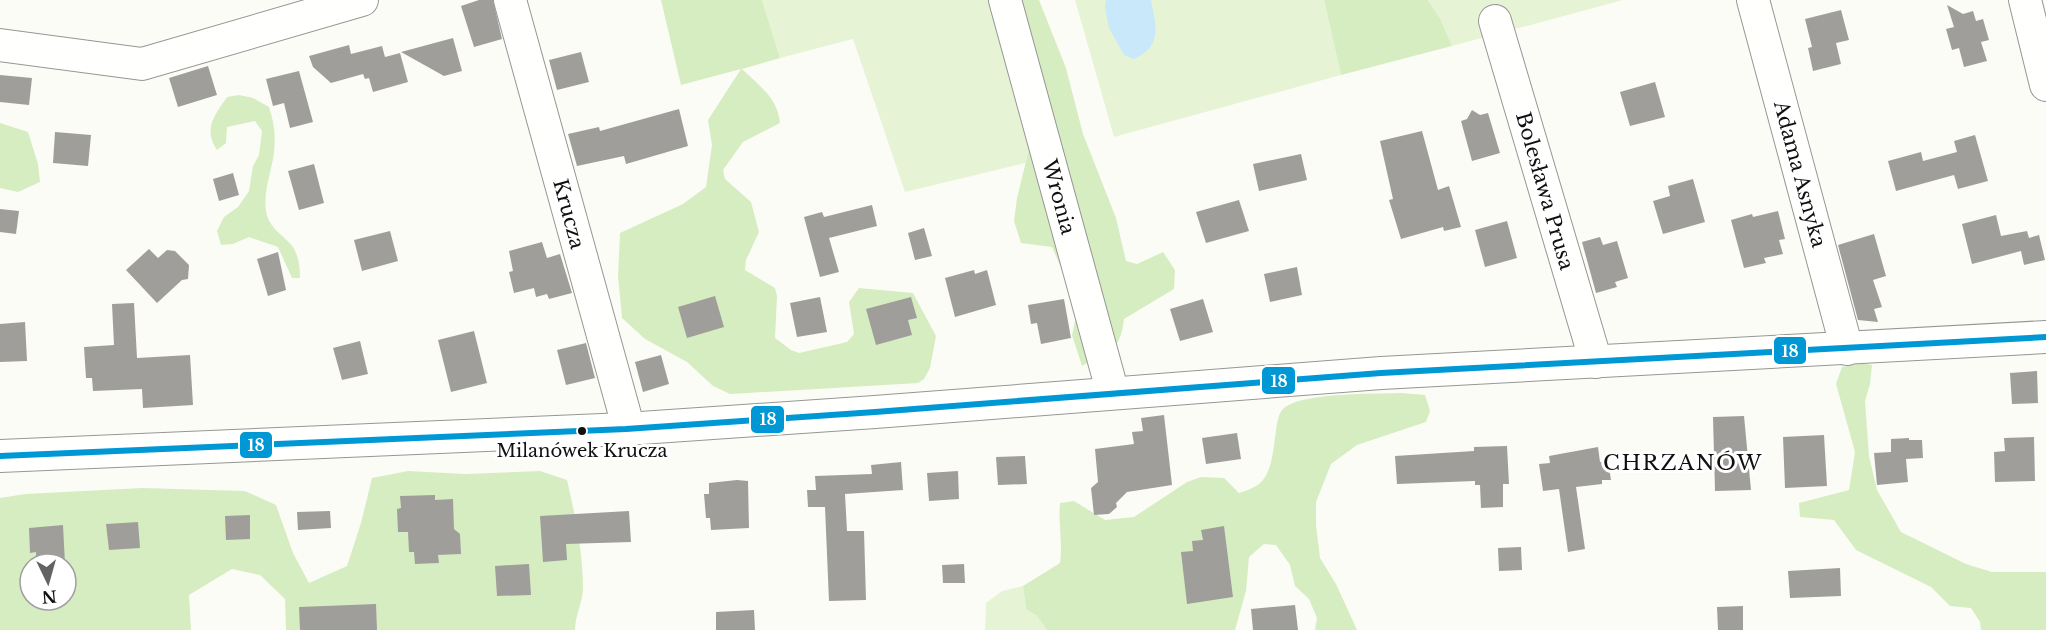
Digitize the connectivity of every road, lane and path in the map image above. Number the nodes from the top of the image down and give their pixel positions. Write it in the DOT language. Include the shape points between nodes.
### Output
graph roads {
  1 [pos="362,0"];
  2 [pos="510,0"];
  3 [pos="1005,0"];
  4 [pos="1753,0"];
  5 [pos="2025,0"];
  6 [pos="1495,21"];
  7 [pos="0,45"];
  8 [pos="2046,85"];
  9 [pos="2046,337"];
  10 [pos="1847,349"];
  11 [pos="1596,362"];
  12 [pos="1110,393"];
  13 [pos="626,429"];
  14 [pos="0,456"];
  1 -- 7 [label="street" via="142,64"];
  2 -- 13 [label="street, Krucza"];
  3 -- 12 [label="street, Wronia"];
  4 -- 10 [label="street, Adama Asnyka"];
  5 -- 8 [label="street"];
  6 -- 11 [label="street, Bolesława Prusa"];
  9 -- 10 [label="street"];
  10 -- 11 [label="street"];
  11 -- 12 [label="street"];
  12 -- 13 [label="street"];
  13 -- 14 [label="street"];
}
